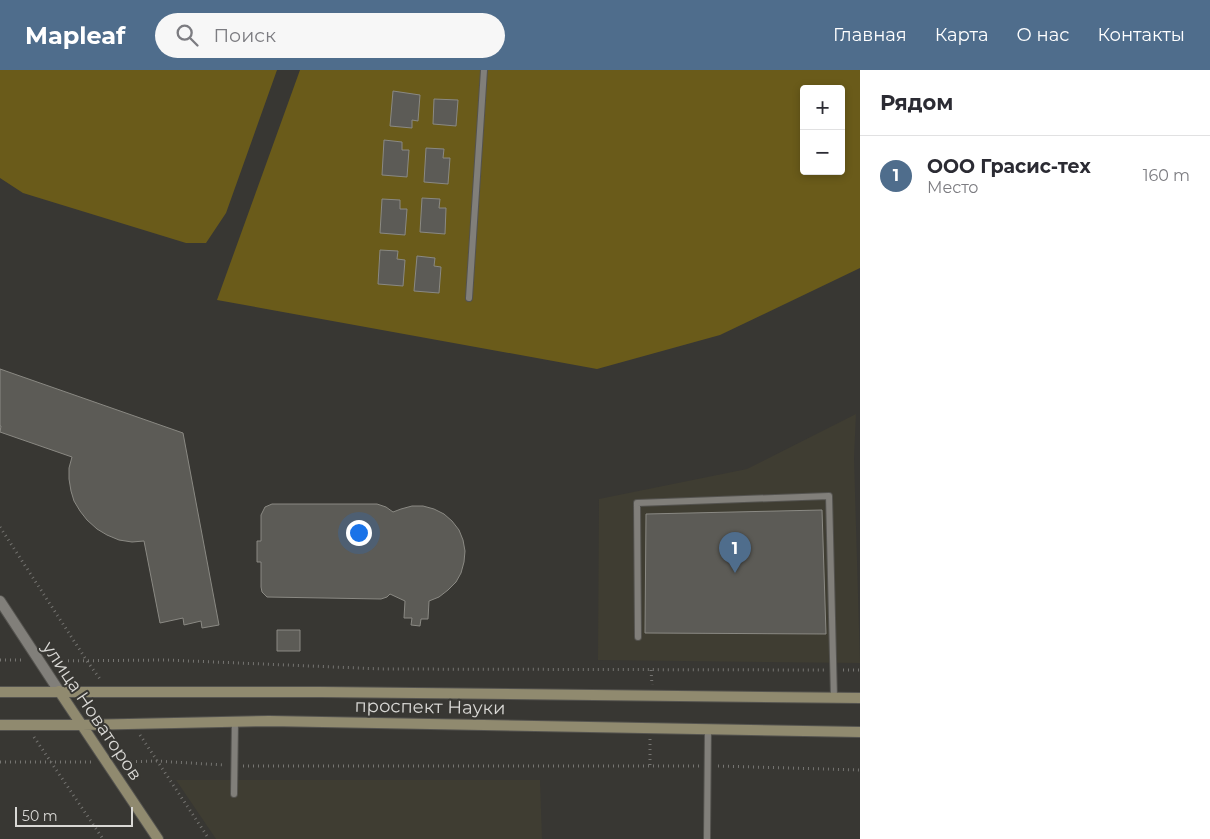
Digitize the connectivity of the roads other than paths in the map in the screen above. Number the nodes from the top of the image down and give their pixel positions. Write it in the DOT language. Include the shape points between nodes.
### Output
graph roads {
  1 [pos="484,70"];
  2 [pos="470,298"];
  3 [pos="0,601"];
  4 [pos="638,637"];
  5 [pos="59,691"];
  6 [pos="0,692"];
  7 [pos="834,698"];
  8 [pos="860,698"];
  9 [pos="235,722"];
  10 [pos="0,725"];
  11 [pos="82,725"];
  12 [pos="708,728"];
  13 [pos="860,732"];
  14 [pos="234,794"];
  15 [pos="158,839"];
  16 [pos="707,839"];
  1 -- 2 [label="lane"];
  3 -- 5 [label="street, улица Новаторов"];
  4 -- 7 [label="lane" via="637,503 829,496"];
  5 -- 6 [label="street, проспект Науки"];
  5 -- 7 [label="street, проспект Науки"];
  5 -- 11 [label="street, улица Новаторов"];
  7 -- 8 [label="street, проспект Науки"];
  9 -- 11 [label="street, проспект Науки"];
  9 -- 12 [label="street, проспект Науки"];
  9 -- 14 [label="lane"];
  10 -- 11 [label="street, проспект Науки"];
  11 -- 15 [label="street, улица Новаторов"];
  12 -- 13 [label="street, проспект Науки"];
  12 -- 16 [label="lane"];
}
